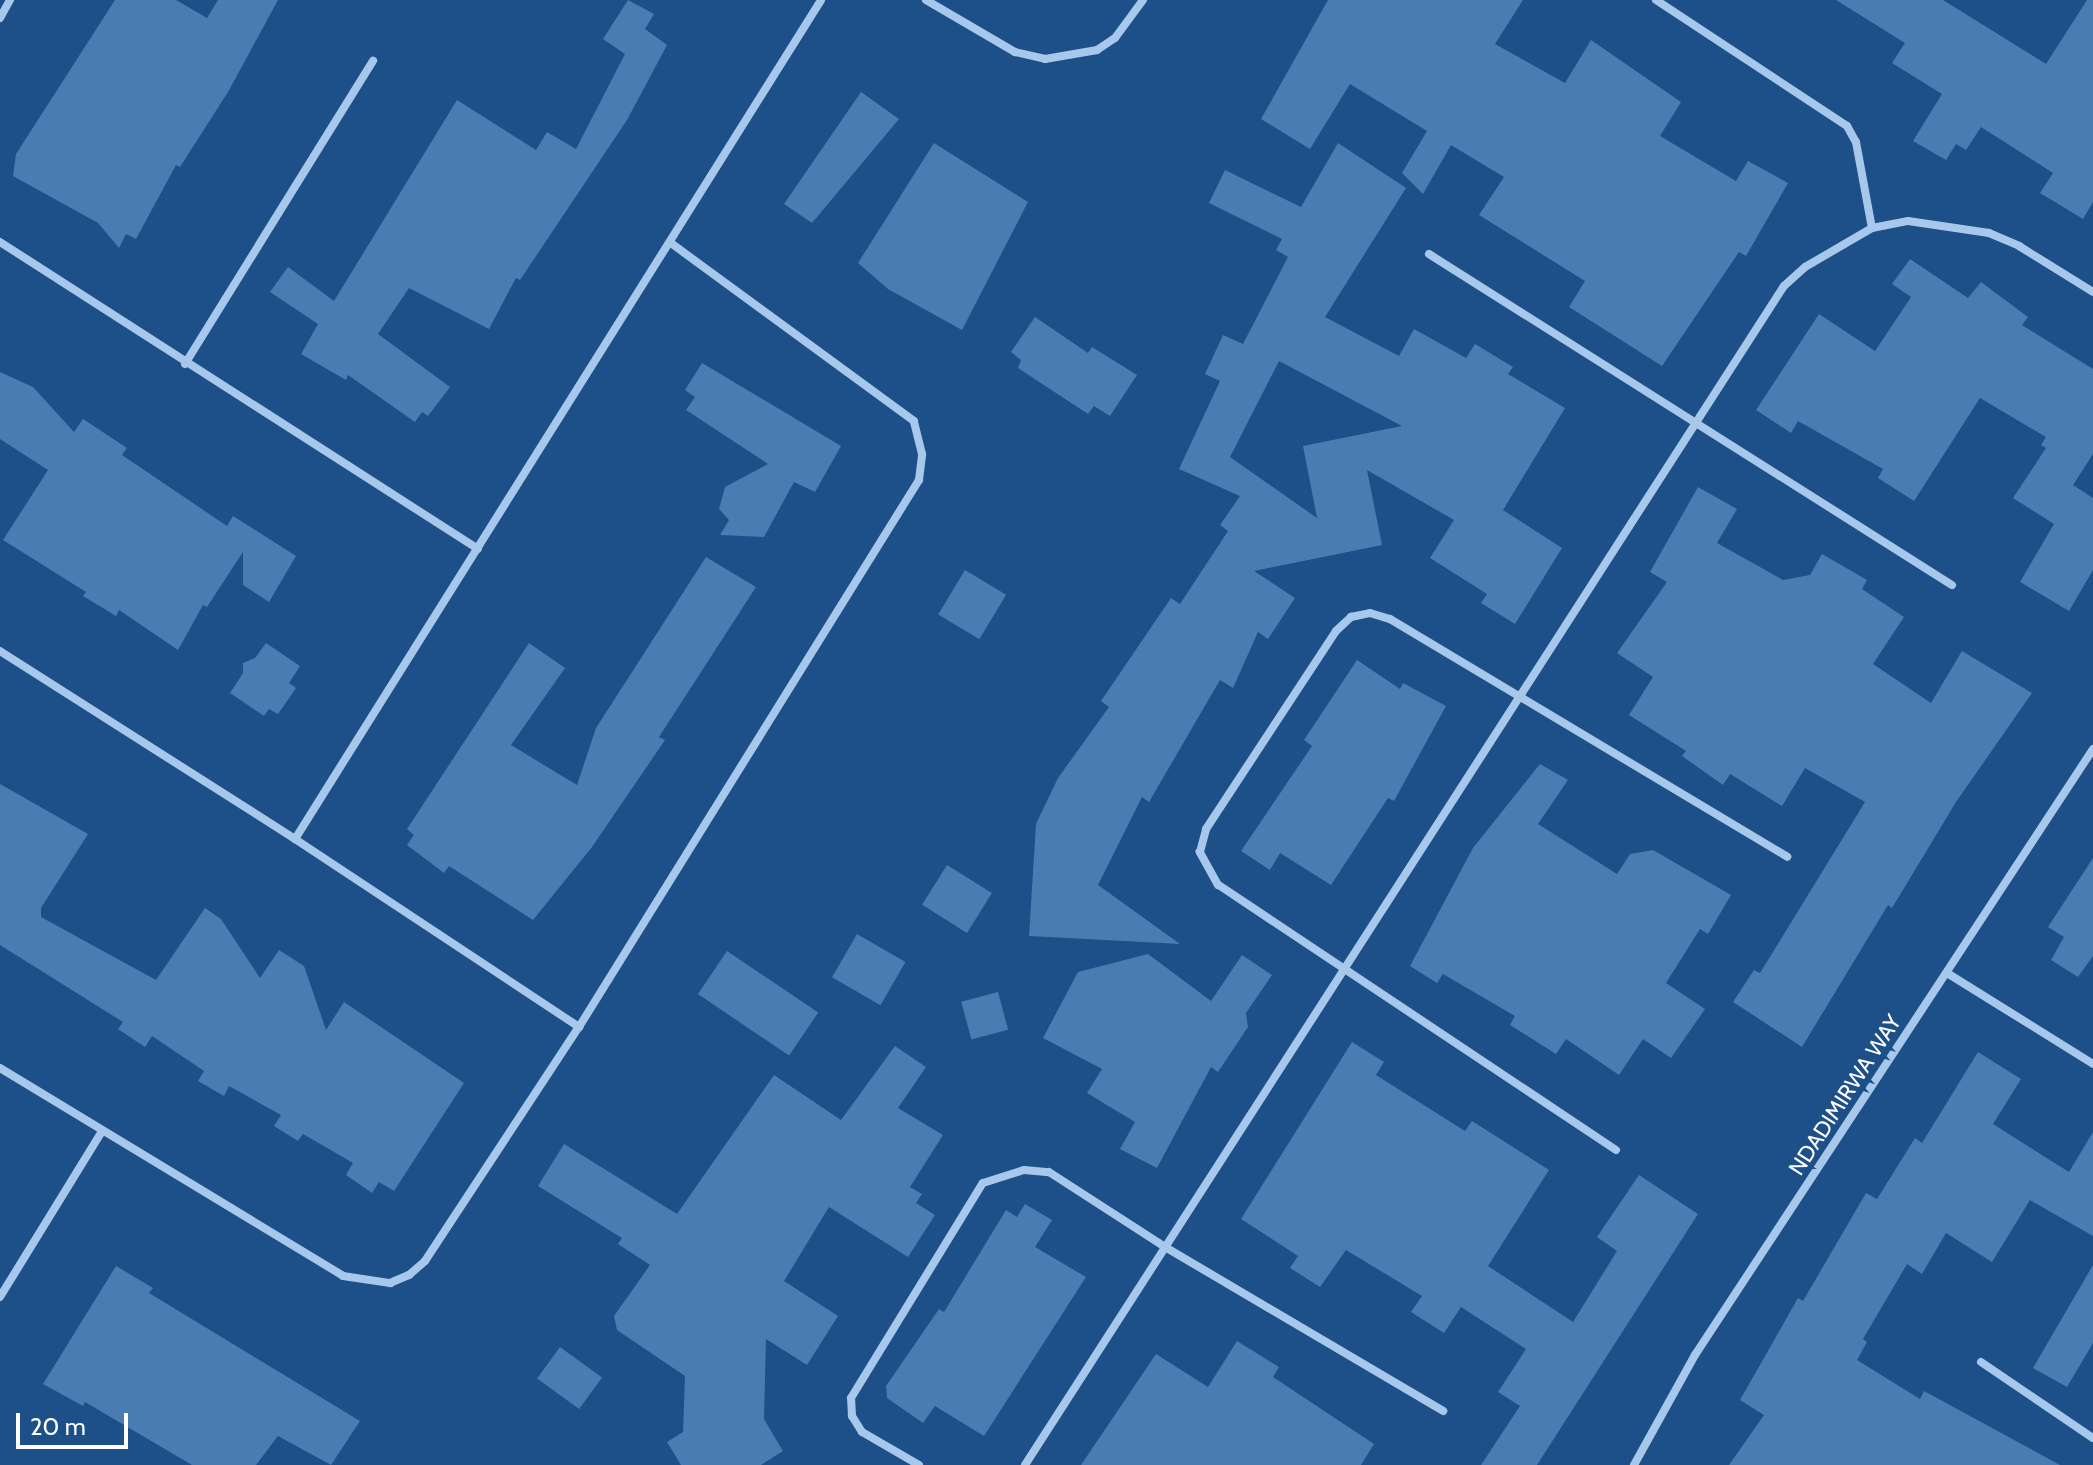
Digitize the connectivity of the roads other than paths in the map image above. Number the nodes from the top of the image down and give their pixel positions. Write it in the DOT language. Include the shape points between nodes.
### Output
graph roads {
  1 [pos="10,0"];
  2 [pos="821,0"];
  3 [pos="926,0"];
  4 [pos="1143,0"];
  5 [pos="1656,0"];
  6 [pos="0,18"];
  7 [pos="373,61"];
  8 [pos="1872,228"];
  9 [pos="0,242"];
  10 [pos="672,244"];
  11 [pos="1429,254"];
  12 [pos="2093,292"];
  13 [pos="185,364"];
  14 [pos="1695,425"];
  15 [pos="478,549"];
  16 [pos="1952,585"];
  17 [pos="0,651"];
  18 [pos="1519,699"];
  19 [pos="2093,749"];
  20 [pos="295,839"];
  21 [pos="1787,857"];
  22 [pos="1342,972"];
  23 [pos="1947,973"];
  24 [pos="579,1027"];
  25 [pos="2093,1064"];
  26 [pos="0,1068"];
  27 [pos="101,1133"];
  28 [pos="1616,1150"];
  29 [pos="1165,1247"];
  30 [pos="0,1297"];
  31 [pos="1981,1362"];
  32 [pos="1443,1411"];
  33 [pos="2093,1438"];
  34 [pos="919,1465"];
  35 [pos="1025,1465"];
  36 [pos="1634,1465"];
  1 -- 6 [label="street"];
  2 -- 10 [label="street"];
  3 -- 4 [label="street" via="1015,52 1045,59 1097,50 1115,38"];
  5 -- 8 [label="street" via="1847,126 1856,142"];
  7 -- 13 [label="street"];
  8 -- 12 [label="street" via="1908,221 1989,233"];
  8 -- 14 [label="street" via="1805,267 1784,286"];
  9 -- 13 [label="street"];
  10 -- 15 [label="street"];
  10 -- 24 [label="street" via="914,421 922,454 919,480"];
  11 -- 14 [label="street"];
  13 -- 15 [label="street"];
  14 -- 16 [label="street"];
  14 -- 18 [label="street"];
  15 -- 20 [label="street"];
  17 -- 20 [label="street"];
  18 -- 21 [label="street"];
  18 -- 22 [label="street"];
  18 -- 22 [label="street" via="1390,619 1370,613 1351,617 1336,631 1206,829 1200,852 1218,885"];
  19 -- 23 [label="street, NDADIMIRWA WAY"];
  20 -- 24 [label="street"];
  22 -- 28 [label="street"];
  22 -- 29 [label="street"];
  23 -- 25 [label="street"];
  23 -- 36 [label="street, NDADIMIRWA WAY" via="1695,1355"];
  24 -- 27 [label="street" via="425,1261 390,1283 343,1276"];
  26 -- 27 [label="street"];
  27 -- 30 [label="street"];
  29 -- 32 [label="street"];
  29 -- 34 [label="street" via="1049,1172 1024,1170 983,1183 851,1398 852,1416 862,1432"];
  29 -- 35 [label="street"];
  31 -- 33 [label="street"];
}
